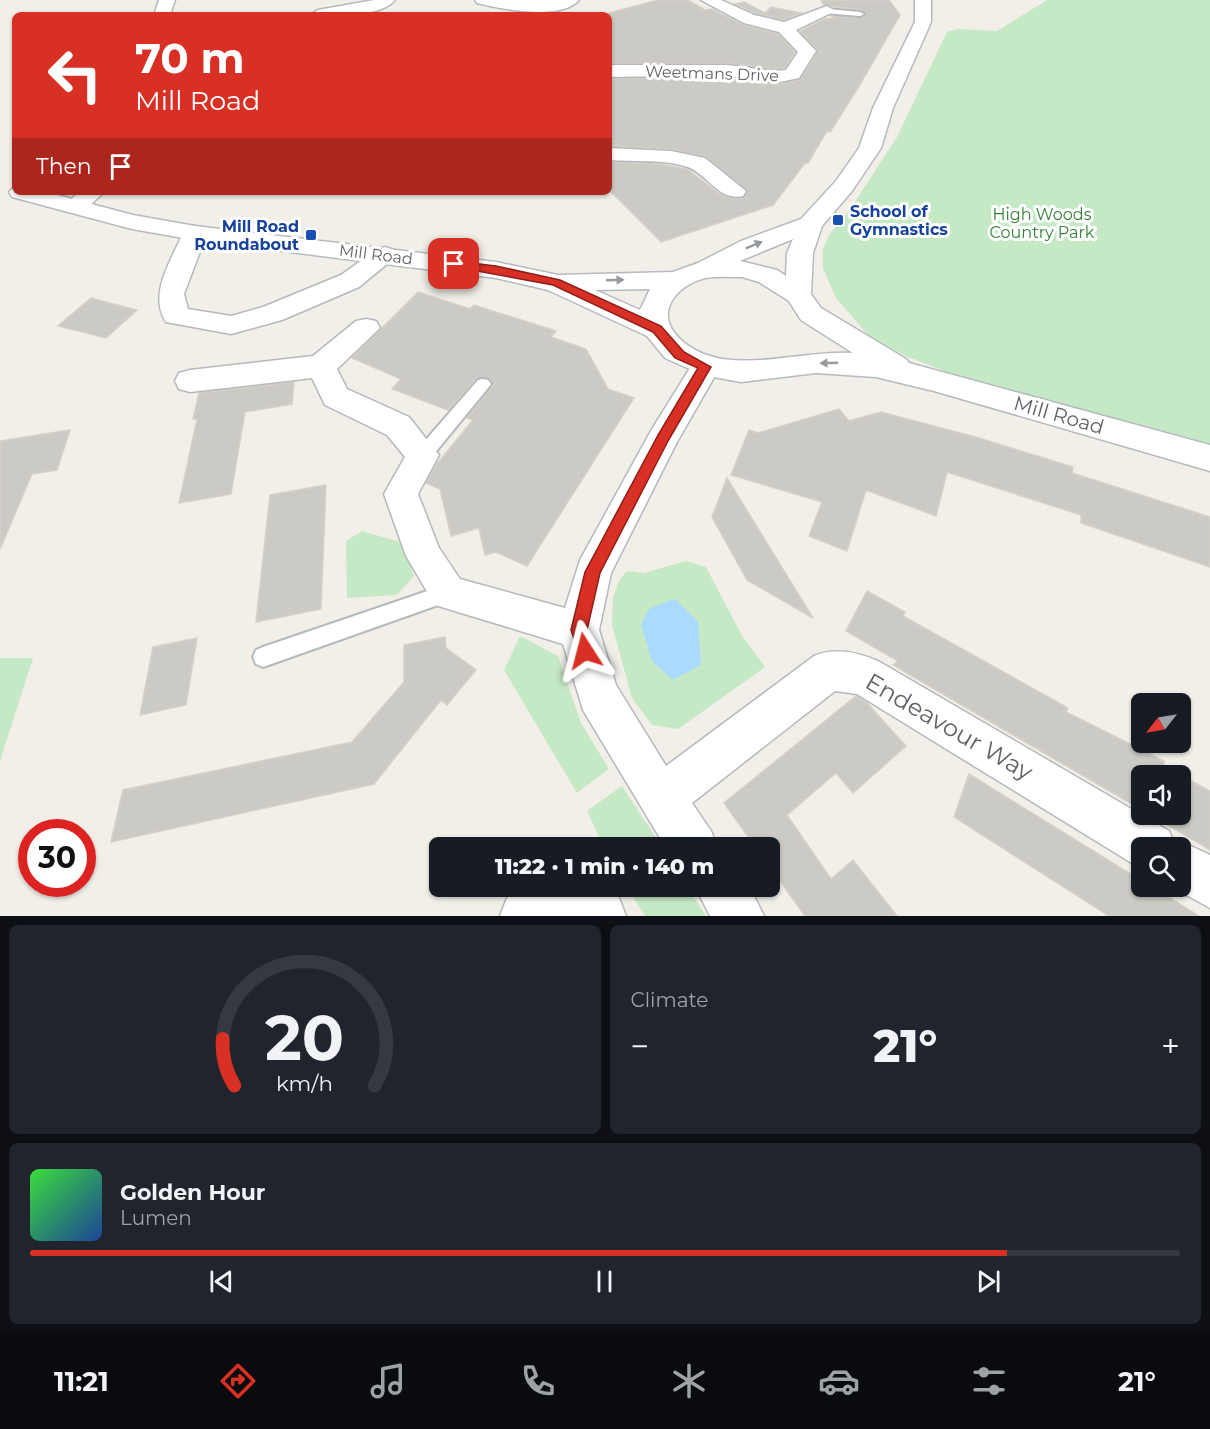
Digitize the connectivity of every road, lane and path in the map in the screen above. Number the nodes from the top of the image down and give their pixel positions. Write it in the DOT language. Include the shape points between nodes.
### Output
graph roads {
  1 [pos="387,0"];
  2 [pos="483,0"];
  3 [pos="572,0"];
  4 [pos="709,0"];
  5 [pos="923,0"];
  6 [pos="827,11"];
  7 [pos="337,12"];
  8 [pos="860,14"];
  9 [pos="785,28"];
  10 [pos="612,71"];
  11 [pos="612,154"];
  12 [pos="735,191"];
  13 [pos="44,195"];
  14 [pos="84,200"];
  15 [pos="810,224"];
  16 [pos="195,233"];
  17 [pos="385,255"];
  18 [pos="701,270"];
  19 [pos="676,280"];
  20 [pos="556,283"];
  21 [pos="804,304"];
  22 [pos="366,328"];
  23 [pos="657,329"];
  24 [pos="321,366"];
  25 [pos="782,366"];
  26 [pos="705,367"];
  27 [pos="908,373"];
  28 [pos="190,381"];
  29 [pos="483,384"];
  30 [pos="423,455"];
  31 [pos="1210,458"];
  32 [pos="448,593"];
  33 [pos="579,630"];
  34 [pos="264,657"];
  35 [pos="662,796"];
  36 [pos="687,837"];
  37 [pos="1134,837"];
  38 [pos="1191,872"];
  39 [pos="1210,883"];
  40 [pos="726,897"];
  41 [pos="525,916"];
  42 [pos="601,916"];
  43 [pos="739,916"];
  1 -- 7 [label="street"];
  2 -- 3 [label="street" via="523,7"];
  4 -- 9 [label="street" via="750,20"];
  5 -- 15 [label="street" via="923,22 883,108 870,148 844,186"];
  6 -- 8 [label="lane"];
  6 -- 9 [label="street"];
  9 -- 10 [label="street, Weetmans Drive" via="807,51 792,74 774,77 727,70"];
  11 -- 12 [label="street" via="672,157 697,164"];
  13 -- 14 [label="street, Mill Road"];
  14 -- 16 [label="street, Mill Road" via="132,222"];
  18 -- 15 [label="street, one-way" via="750,246"];
  15 -- 21 [label="street" via="800,253"];
  16 -- 17 [label="street, Mill Road"];
  16 -- 17 [label="street" via="171,294 176,316 231,325 272,315 350,281"];
  17 -- 20 [label="street, Mill Road" via="496,270"];
  18 -- 19 [label="street, Mill Road"];
  18 -- 21 [label="street, Mill Road" via="743,269 768,276"];
  20 -- 19 [label="street, Mill Road, one-way"];
  19 -- 23 [label="street, Mill Road" via="658,297 654,311"];
  20 -- 23 [label="street, Mill Road"];
  21 -- 25 [label="street, Mill Road" via="810,341 797,357"];
  21 -- 27 [label="street, Mill Road"];
  22 -- 24 [label="street"];
  23 -- 26 [label="street, Mill Road" via="680,355"];
  24 -- 28 [label="street"];
  24 -- 30 [label="street" via="336,397 398,426"];
  25 -- 26 [label="street, Mill Road" via="756,372"];
  27 -- 25 [label="street, Mill Road, one-way" via="837,362"];
  26 -- 33 [label="street" via="593,572"];
  27 -- 31 [label="street, Mill Road"];
  29 -- 30 [label="lane"];
  30 -- 32 [label="street" via="401,494 424,556"];
  32 -- 33 [label="street"];
  32 -- 34 [label="lane"];
  33 -- 35 [label="street" via="598,695"];
  35 -- 36 [label="street"];
  35 -- 37 [label="street, Endeavour Way" via="829,670 863,675"];
  38 -- 39 [label="street"];
  40 -- 43 [label="street"];
  41 -- 42 [label="street" via="541,904 581,893"];
}
